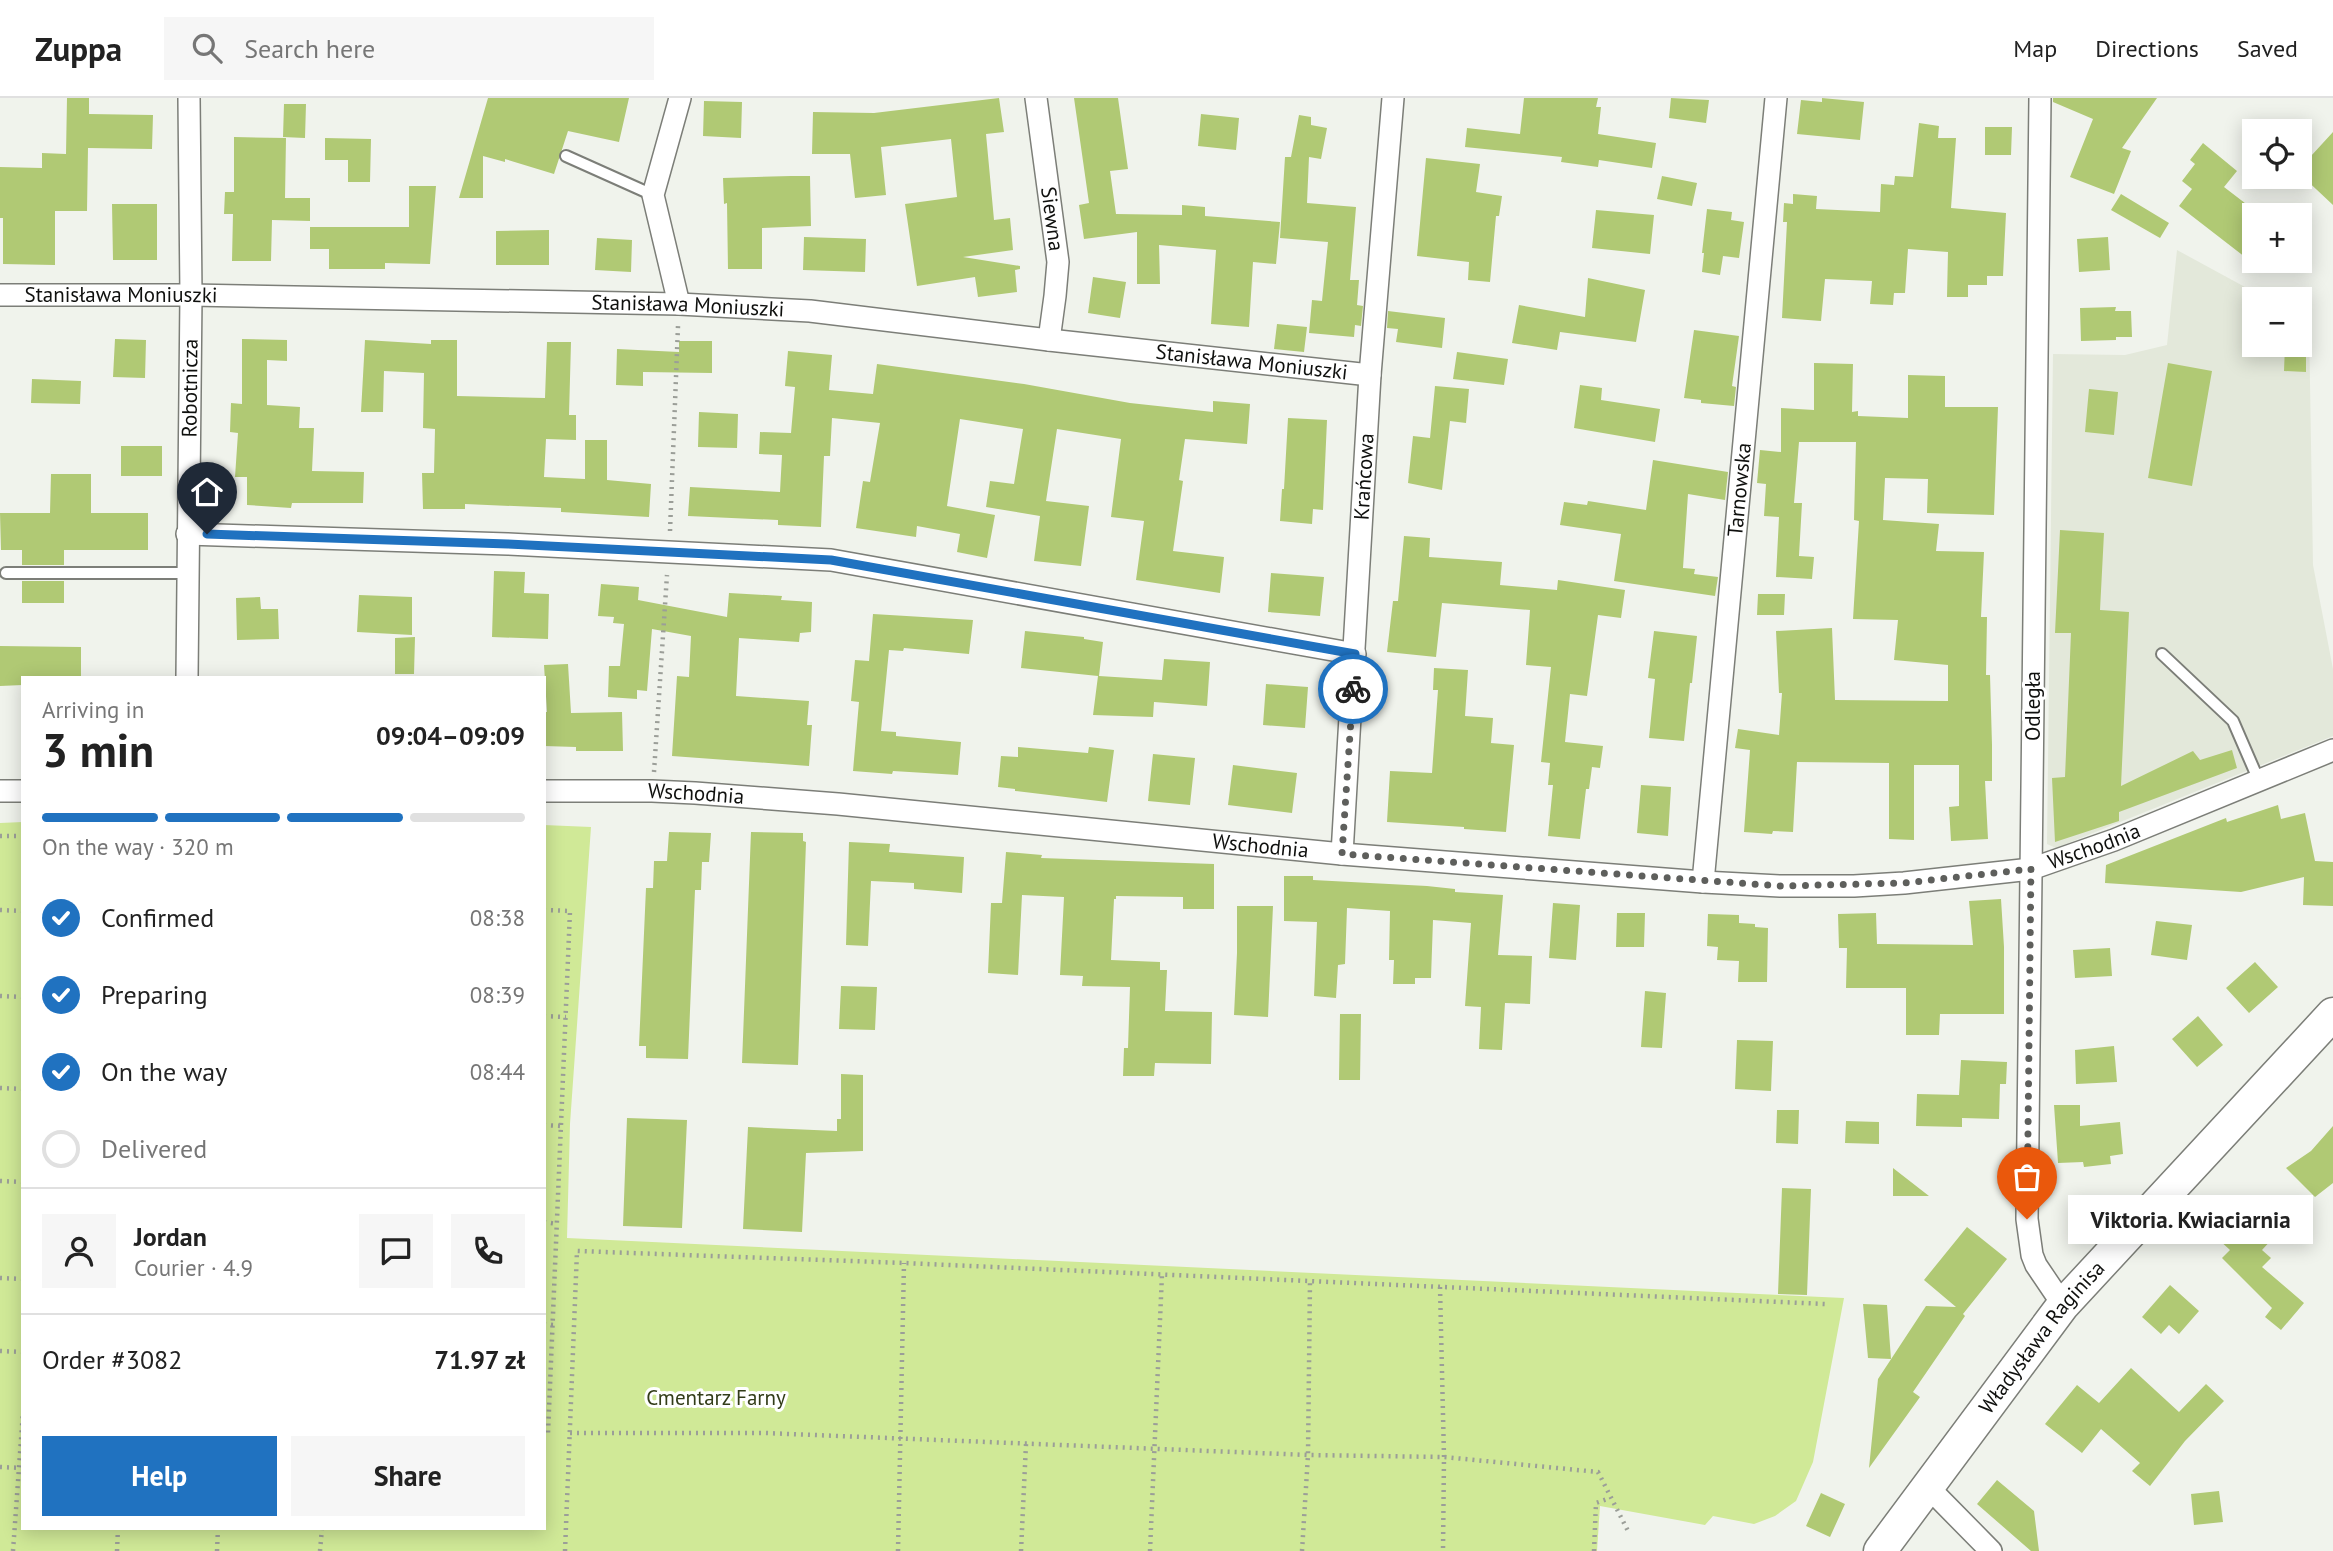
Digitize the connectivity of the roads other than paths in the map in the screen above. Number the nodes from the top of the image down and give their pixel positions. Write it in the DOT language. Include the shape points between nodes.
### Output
graph roads {
  1 [pos="189,98"];
  2 [pos="680,98"];
  3 [pos="1036,98"];
  4 [pos="1394,98"];
  5 [pos="1776,98"];
  6 [pos="2040,98"];
  7 [pos="566,156"];
  8 [pos="653,195"];
  9 [pos="0,295"];
  10 [pos="191,295"];
  11 [pos="679,304"];
  12 [pos="1049,340"];
  13 [pos="1370,375"];
  14 [pos="187,534"];
  15 [pos="6,573"];
  16 [pos="187,573"];
  17 [pos="1355,654"];
  18 [pos="2162,654"];
  19 [pos="187,676"];
  20 [pos="2333,750"];
  21 [pos="2259,781"];
  22 [pos="0,791"];
  23 [pos="21,791"];
  24 [pos="546,791"];
  25 [pos="1342,854"];
  26 [pos="2031,869"];
  27 [pos="1703,881"];
  28 [pos="2333,1014"];
  29 [pos="2063,1305"];
  30 [pos="1928,1487"];
  31 [pos="1880,1551"];
  32 [pos="1991,1551"];
  1 -- 10 [label="street, Robotnicza"];
  2 -- 8 [label="street"];
  3 -- 12 [label="street, Siewna" via="1058,262"];
  4 -- 13 [label="street, Krańcowa"];
  5 -- 27 [label="street, Tarnowska"];
  6 -- 26 [label="street, Odległa"];
  7 -- 8 [label="lane"];
  8 -- 11 [label="street"];
  9 -- 10 [label="street, Stanisława Moniuszki"];
  10 -- 11 [label="street, Stanisława Moniuszki"];
  10 -- 14 [label="street, Robotnicza"];
  11 -- 12 [label="street, Stanisława Moniuszki" via="810,311"];
  12 -- 13 [label="street, Stanisława Moniuszki"];
  13 -- 17 [label="street, Krańcowa"];
  14 -- 16 [label="street, Robotnicza"];
  14 -- 17 [label="street" via="831,560"];
  15 -- 16 [label="lane"];
  16 -- 19 [label="street, Robotnicza"];
  17 -- 25 [label="street, Krańcowa"];
  18 -- 21 [label="lane" via="2233,721"];
  20 -- 21 [label="street, Wschodnia"];
  21 -- 26 [label="street, Wschodnia"];
  22 -- 23 [label="street"];
  24 -- 25 [label="street, Wschodnia" via="652,791 838,804"];
  25 -- 27 [label="street, Wschodnia"];
  26 -- 27 [label="street, Wschodnia" via="1854,886"];
  26 -- 29 [label="street, Odległa" via="2027,1219 2036,1265"];
  28 -- 29 [label="street, Władysława Raginisa"];
  29 -- 30 [label="street, Władysława Raginisa"];
  30 -- 31 [label="street, Władysława Raginisa"];
  30 -- 32 [label="street"];
}
